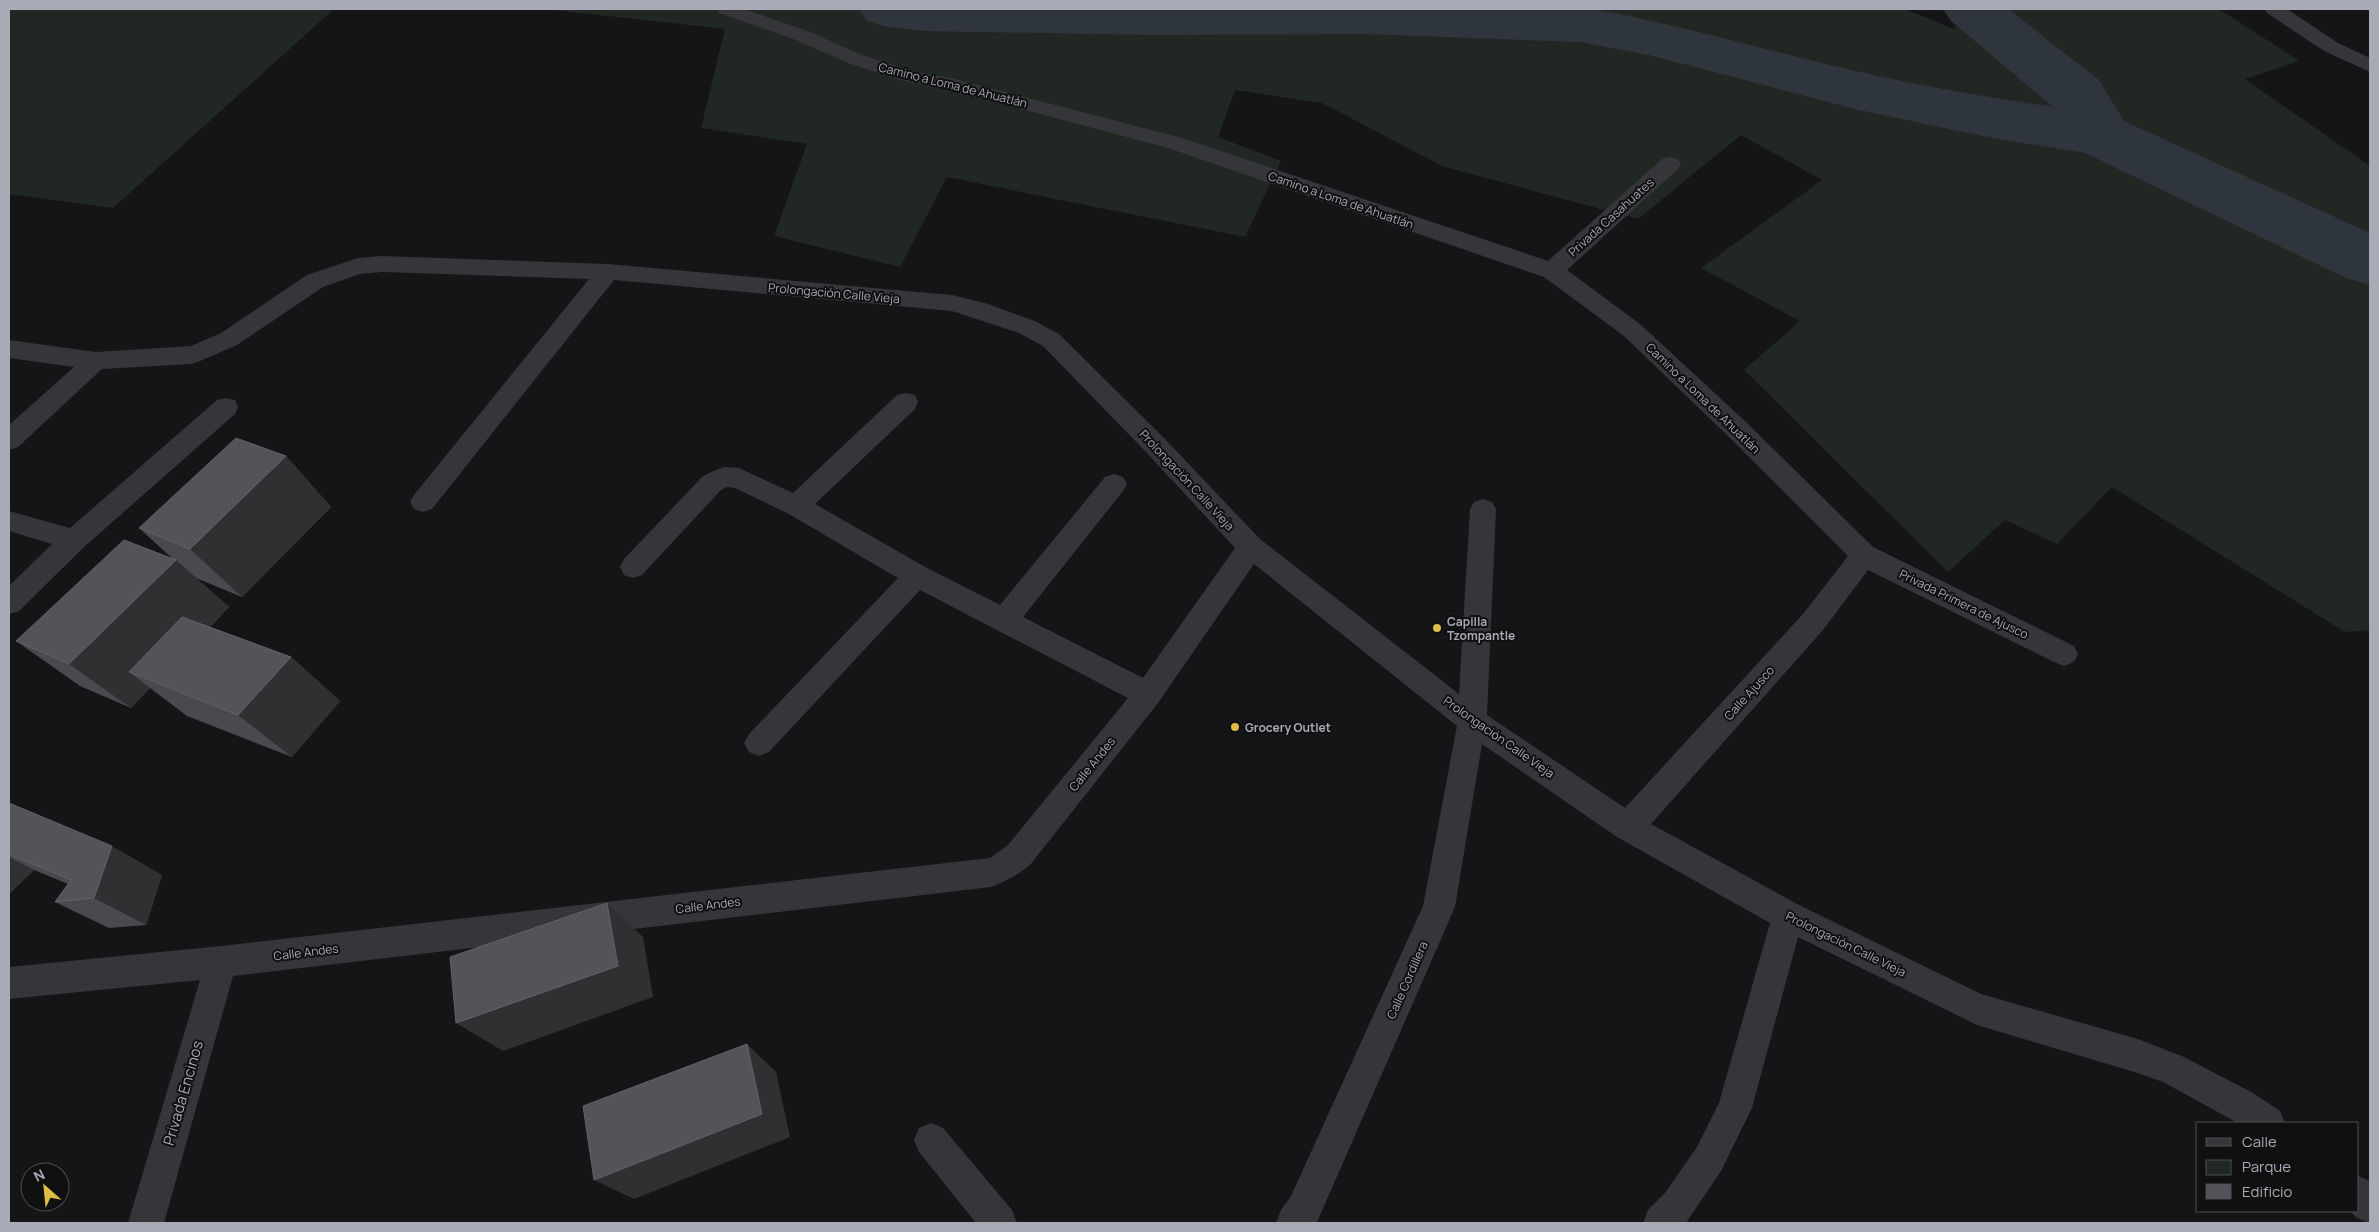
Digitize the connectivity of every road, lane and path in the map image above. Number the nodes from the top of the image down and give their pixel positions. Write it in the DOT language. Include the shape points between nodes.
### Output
graph roads {
  1 [pos="726,9"];
  2 [pos="2274,9"];
  3 [pos="2370,66"];
  4 [pos="1670,164"];
  5 [pos="1552,271"];
  6 [pos="608,272"];
  7 [pos="9,349"];
  8 [pos="96,361"];
  9 [pos="906,402"];
  10 [pos="226,407"];
  11 [pos="9,440"];
  12 [pos="1114,484"];
  13 [pos="423,502"];
  14 [pos="796,506"];
  15 [pos="1483,509"];
  16 [pos="9,521"];
  17 [pos="74,540"];
  18 [pos="1251,547"];
  19 [pos="1864,555"];
  20 [pos="633,567"];
  21 [pos="917,576"];
  22 [pos="9,603"];
  23 [pos="1004,620"];
  24 [pos="2064,654"];
  25 [pos="1148,694"];
  26 [pos="1472,720"];
  27 [pos="759,743"];
  28 [pos="1628,827"];
  29 [pos="1788,916"];
  30 [pos="221,962"];
  31 [pos="9,983"];
  32 [pos="2266,1122"];
  33 [pos="931,1140"];
  34 [pos="2359,1195"];
  35 [pos="2370,1205"];
  36 [pos="146,1223"];
  37 [pos="999,1223"];
  38 [pos="1294,1223"];
  39 [pos="1661,1223"];
  1 -- 5 [label="street, Camino a Loma de Ahuatlán" via="908,76 955,85 1175,143"];
  2 -- 3 [label="street" via="2331,47"];
  4 -- 5 [label="street, Privada Casahuates"];
  5 -- 19 [label="street, Camino a Loma de Ahuatlán" via="1632,330"];
  6 -- 8 [label="street, Prolongación Calle Vieja" via="382,264 358,266 315,281 212,348 192,355"];
  6 -- 13 [label="street"];
  6 -- 18 [label="street, Prolongación Calle Vieja" via="952,303 1027,327 1051,340"];
  7 -- 8 [label="street, Prolongación Calle Vieja"];
  8 -- 11 [label="street"];
  9 -- 14 [label="street"];
  10 -- 17 [label="street"];
  12 -- 23 [label="street"];
  14 -- 20 [label="street" via="739,478 725,477 712,483"];
  14 -- 21 [label="street"];
  15 -- 26 [label="street, Calle Cordillera"];
  16 -- 17 [label="street"];
  17 -- 22 [label="street"];
  18 -- 25 [label="street, Calle Andes"];
  18 -- 26 [label="street, Prolongación Calle Vieja"];
  19 -- 24 [label="street, Privada Primera de Ajusco"];
  19 -- 28 [label="street, Calle Ajusco" via="1813,622"];
  21 -- 23 [label="street"];
  21 -- 27 [label="street"];
  23 -- 25 [label="street"];
  25 -- 30 [label="street, Calle Andes" via="1019,855 991,872"];
  26 -- 28 [label="street, Prolongación Calle Vieja"];
  26 -- 38 [label="street, Calle Cordillera" via="1439,907 1304,1210"];
  28 -- 29 [label="street, Prolongación Calle Vieja"];
  29 -- 32 [label="street, Prolongación Calle Vieja" via="1977,1009 2172,1069"];
  29 -- 39 [label="street" via="1735,1108 1709,1159 1678,1206"];
  30 -- 31 [label="street, Calle Andes"];
  30 -- 36 [label="street, Privada Encinos"];
  33 -- 37 [label="street"];
  34 -- 35 [label="street"];
}
